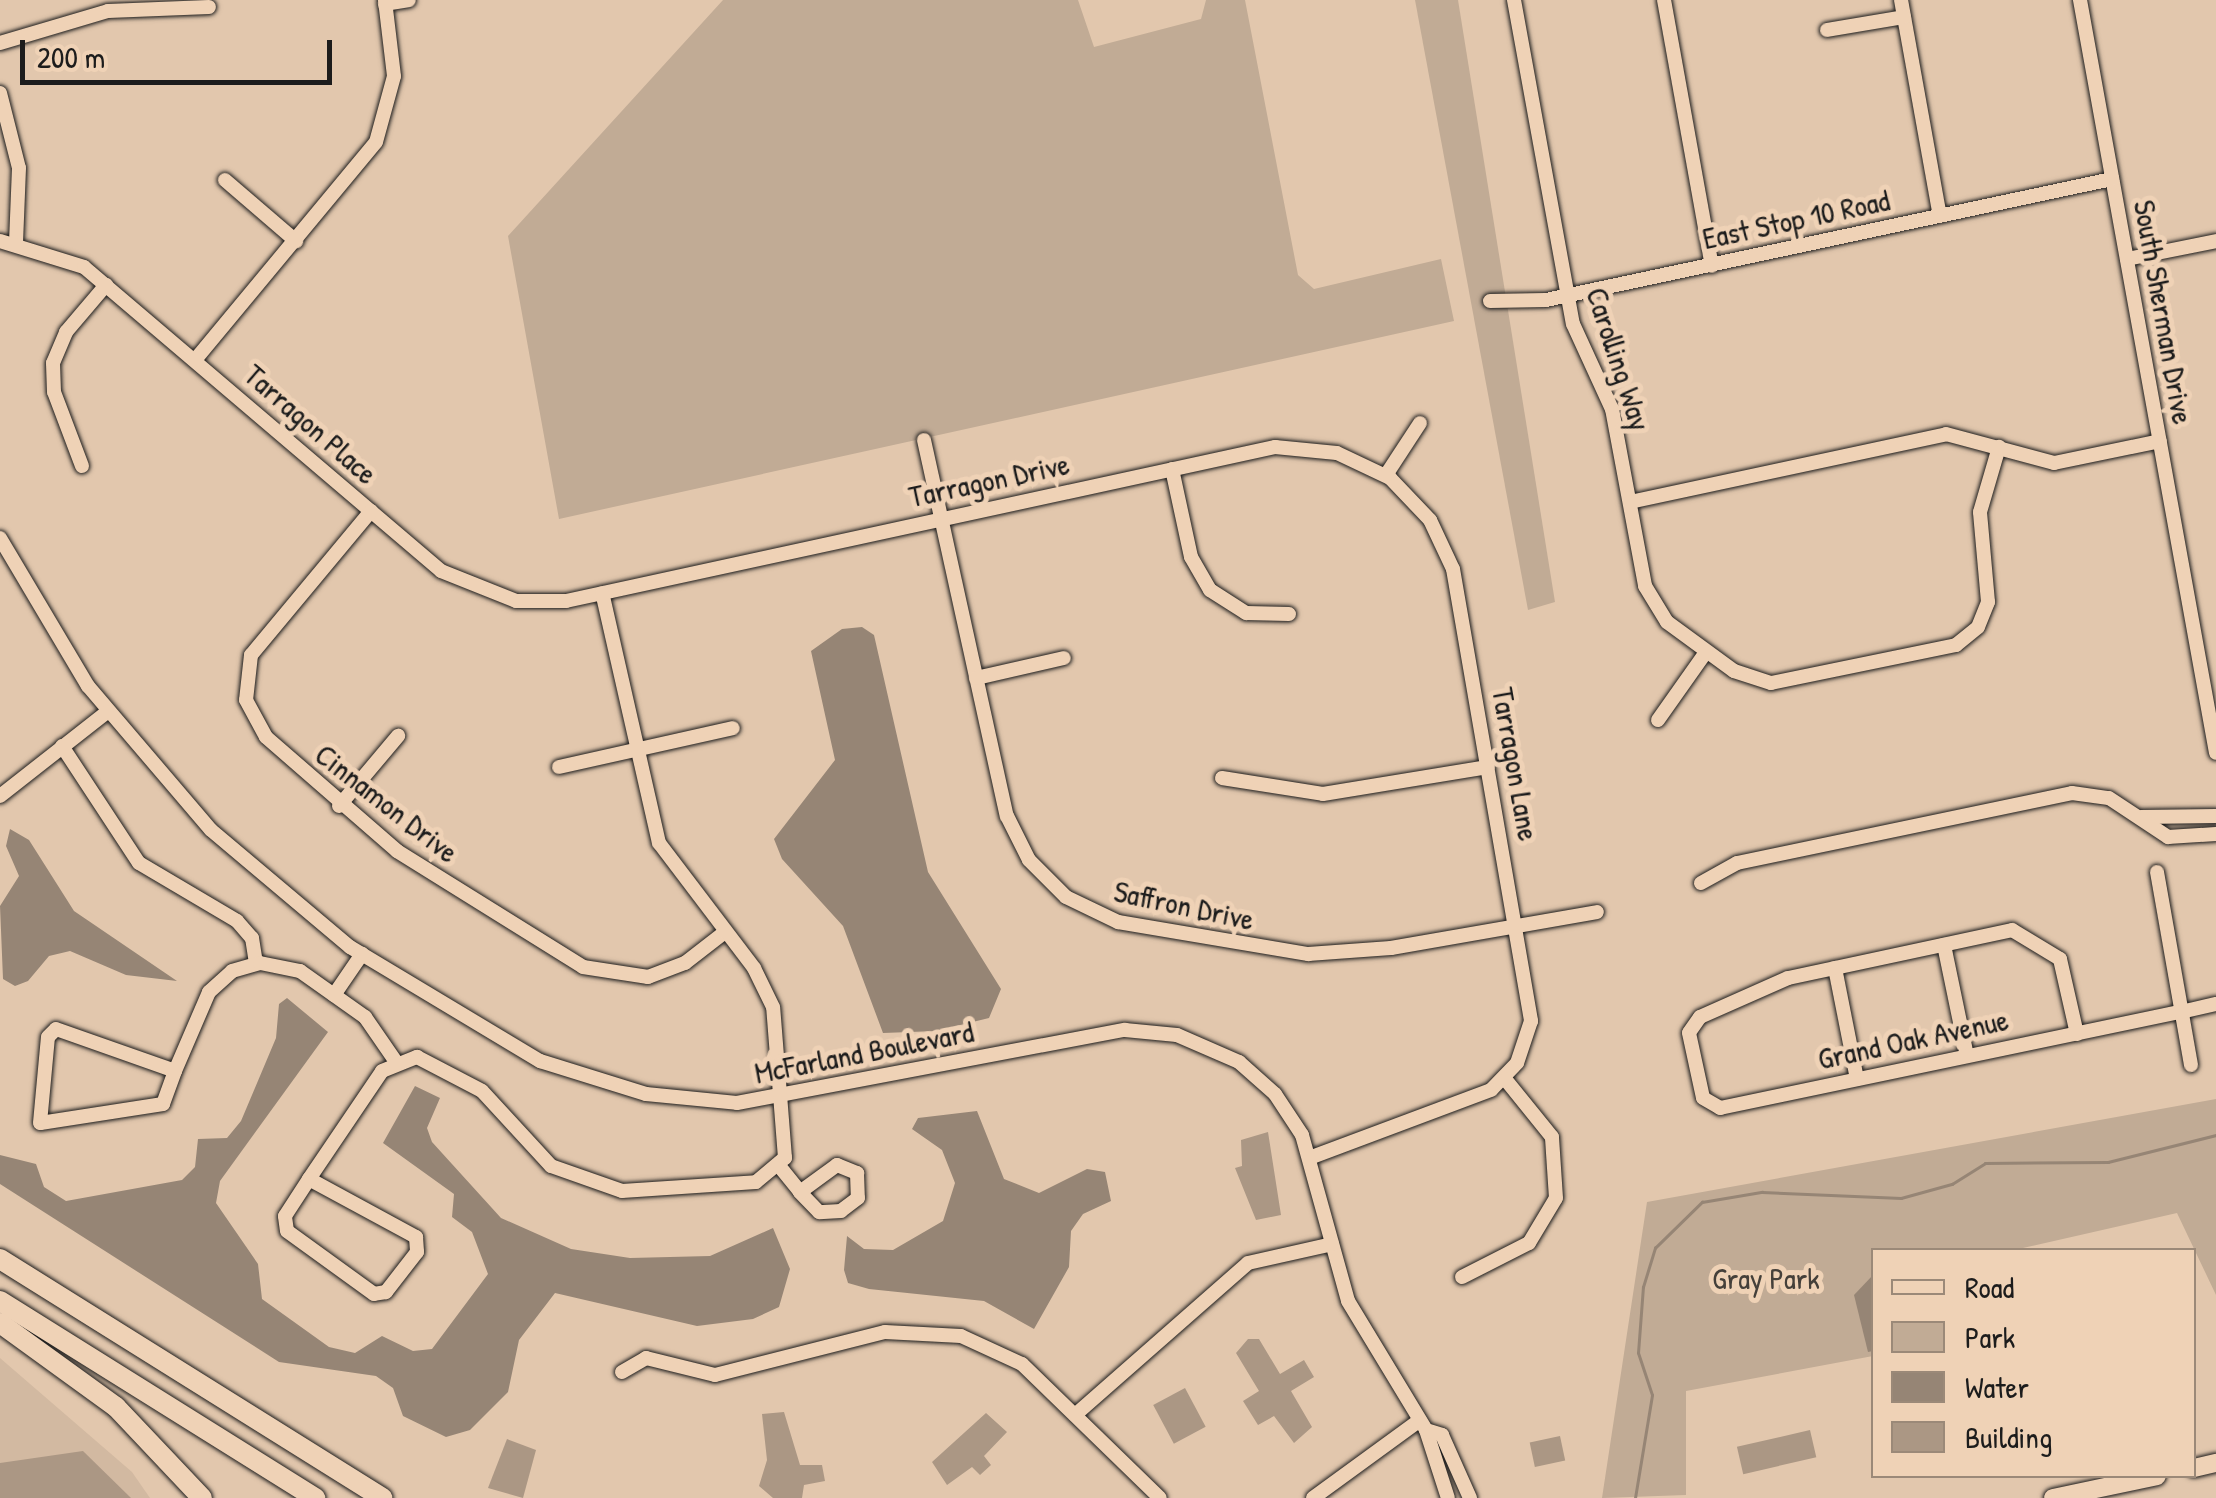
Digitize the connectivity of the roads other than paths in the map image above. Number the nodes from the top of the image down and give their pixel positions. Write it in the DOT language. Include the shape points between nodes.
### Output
graph roads {
  1 [pos="409,0"];
  2 [pos="1514,0"];
  3 [pos="1664,0"];
  4 [pos="1901,0"];
  5 [pos="2080,0"];
  6 [pos="385,2"];
  7 [pos="209,7"];
  8 [pos="1904,17"];
  9 [pos="1826,30"];
  10 [pos="0,42"];
  11 [pos="0,93"];
  12 [pos="2112,179"];
  13 [pos="225,180"];
  14 [pos="1940,216"];
  15 [pos="296,241"];
  16 [pos="2216,241"];
  17 [pos="8,242"];
  18 [pos="2126,258"];
  19 [pos="1712,266"];
  20 [pos="106,285"];
  21 [pos="1568,296"];
  22 [pos="1490,301"];
  23 [pos="194,360"];
  24 [pos="1420,424"];
  25 [pos="924,440"];
  26 [pos="2160,441"];
  27 [pos="1999,447"];
  28 [pos="82,466"];
  29 [pos="1172,468"];
  30 [pos="1386,475"];
  31 [pos="1630,502"];
  32 [pos="371,511"];
  33 [pos="941,518"];
  34 [pos="0,538"];
  35 [pos="602,593"];
  36 [pos="1289,614"];
  37 [pos="1706,652"];
  38 [pos="1064,658"];
  39 [pos="976,678"];
  40 [pos="107,712"];
  41 [pos="1658,720"];
  42 [pos="734,728"];
  43 [pos="398,736"];
  44 [pos="62,746"];
  45 [pos="636,750"];
  46 [pos="2216,753"];
  47 [pos="559,766"];
  48 [pos="1488,767"];
  49 [pos="1222,778"];
  50 [pos="0,796"];
  51 [pos="339,806"];
  52 [pos="2131,813"];
  53 [pos="2216,816"];
  54 [pos="2216,834"];
  55 [pos="2156,872"];
  56 [pos="1702,883"];
  57 [pos="1597,912"];
  58 [pos="1517,926"];
  59 [pos="725,932"];
  60 [pos="1944,945"];
  61 [pos="362,954"];
  62 [pos="256,963"];
  63 [pos="1834,968"];
  64 [pos="334,995"];
  65 [pos="2216,1004"];
  66 [pos="2180,1012"];
  67 [pos="2077,1034"];
  68 [pos="1967,1056"];
  69 [pos="396,1062"];
  70 [pos="2190,1065"];
  71 [pos="175,1071"];
  72 [pos="1504,1079"];
  73 [pos="1857,1079"];
  74 [pos="785,1098"];
  75 [pos="1312,1157"];
  76 [pos="780,1167"];
  77 [pos="308,1180"];
  78 [pos="800,1192"];
  79 [pos="1332,1244"];
  80 [pos="0,1260"];
  81 [pos="1462,1277"];
  82 [pos="0,1301"];
  83 [pos="0,1324"];
  84 [pos="622,1372"];
  85 [pos="1075,1415"];
  86 [pos="1423,1425"];
  87 [pos="2147,1478"];
  88 [pos="202,1498"];
  89 [pos="315,1498"];
  90 [pos="382,1498"];
  91 [pos="1160,1498"];
  92 [pos="1313,1498"];
  93 [pos="1448,1498"];
  94 [pos="1470,1498"];
  95 [pos="2052,1498"];
  1 -- 6 [label="street"];
  2 -- 21 [label="street, Carolling Way"];
  3 -- 19 [label="street"];
  4 -- 8 [label="street"];
  5 -- 12 [label="street, South Sherman Drive"];
  6 -- 15 [label="street" via="394,67 384,124 363,162"];
  7 -- 10 [label="street" via="108,11"];
  8 -- 9 [label="street"];
  8 -- 14 [label="street"];
  11 -- 17 [label="street" via="19,168"];
  12 -- 14 [label="street, East Stop 10 Road"];
  12 -- 18 [label="street, South Sherman Drive"];
  13 -- 15 [label="street"];
  14 -- 19 [label="street, East Stop 10 Road"];
  15 -- 23 [label="street"];
  16 -- 18 [label="street"];
  17 -- 20 [label="street, Tarragon Place" via="68,258"];
  18 -- 26 [label="street, South Sherman Drive"];
  19 -- 21 [label="street, East Stop 10 Road"];
  20 -- 23 [label="street, Tarragon Place"];
  20 -- 28 [label="street" via="66,332 52,363 54,392"];
  21 -- 22 [label="street, East Stop 10 Road"];
  21 -- 31 [label="street, Carolling Way" via="1578,340 1612,409"];
  23 -- 32 [label="street, Tarragon Place"];
  24 -- 30 [label="street"];
  25 -- 33 [label="street, Saffron Drive"];
  26 -- 27 [label="street" via="2054,463"];
  26 -- 46 [label="street, South Sherman Drive"];
  27 -- 31 [label="street" via="1946,434"];
  27 -- 37 [label="street, Carolling Way" via="1980,520 1988,602 1964,640 1786,682 1738,674"];
  29 -- 30 [label="street, Tarragon Drive" via="1299,447"];
  29 -- 33 [label="street, Tarragon Drive"];
  29 -- 36 [label="street" via="1191,557 1210,590 1246,613"];
  30 -- 48 [label="street, Tarragon Lane" via="1422,508 1448,555"];
  31 -- 37 [label="street, Carolling Way" via="1652,603"];
  32 -- 35 [label="street, Tarragon Place" via="445,573 492,596 549,604"];
  32 -- 51 [label="street, Cinnamon Drive" via="256,646 245,675 248,706 262,733"];
  33 -- 35 [label="street, Tarragon Drive"];
  33 -- 39 [label="street, Saffron Drive"];
  34 -- 40 [label="street, McFarland Boulevard"];
  35 -- 45 [label="street"];
  37 -- 41 [label="street"];
  38 -- 39 [label="street"];
  39 -- 58 [label="street, Saffron Drive" via="1017,839 1052,884 1095,914 1308,954"];
  40 -- 44 [label="street"];
  40 -- 61 [label="street, McFarland Boulevard" via="240,858"];
  42 -- 45 [label="street"];
  43 -- 51 [label="street"];
  44 -- 50 [label="street"];
  44 -- 62 [label="street" via="139,863 237,920 252,938"];
  45 -- 47 [label="street"];
  45 -- 59 [label="street" via="666,857"];
  48 -- 49 [label="street" via="1323,794"];
  48 -- 58 [label="street, Tarragon Lane"];
  51 -- 59 [label="street, Cinnamon Drive" via="440,882 601,973 658,974"];
  52 -- 53 [label="street" via="2165,822"];
  52 -- 54 [label="street" via="2168,837"];
  52 -- 56 [label="street" via="2101,796 2072,793 1737,863"];
  55 -- 66 [label="street"];
  57 -- 58 [label="street, Saffron Drive"];
  58 -- 72 [label="street, Tarragon Lane" via="1530,1021"];
  59 -- 74 [label="street" via="768,993"];
  60 -- 63 [label="street"];
  60 -- 67 [label="street" via="2012,930 2044,945 2063,964"];
  60 -- 68 [label="street"];
  61 -- 64 [label="street"];
  61 -- 74 [label="street, McFarland Boulevard" via="501,1042 590,1080 689,1100"];
  62 -- 64 [label="street" via="287,965"];
  62 -- 71 [label="street" via="232,971 209,992"];
  63 -- 73 [label="street"];
  63 -- 73 [label="street, Grand Oak Avenue" via="1779,981 1694,1022 1702,1094 1715,1108"];
  64 -- 69 [label="street" via="375,1026"];
  65 -- 66 [label="street, Grand Oak Avenue"];
  66 -- 67 [label="street, Grand Oak Avenue"];
  66 -- 70 [label="street"];
  67 -- 68 [label="street, Grand Oak Avenue"];
  68 -- 73 [label="street, Grand Oak Avenue"];
  69 -- 76 [label="street" via="441,1063 485,1094 547,1164 622,1191 756,1182"];
  69 -- 77 [label="street"];
  71 -- 71 [label="street" via="159,1105 45,1126 37,1118 56,1029"];
  72 -- 75 [label="street" via="1468,1103"];
  72 -- 81 [label="street" via="1552,1137 1556,1198 1522,1249"];
  74 -- 75 [label="street, McFarland Boulevard" via="1106,1031 1149,1030 1205,1044 1246,1068 1287,1109"];
  74 -- 76 [label="street" via="789,1142"];
  75 -- 79 [label="street, McFarland Boulevard"];
  76 -- 78 [label="street"];
  77 -- 77 [label="street" via="285,1216 287,1231 374,1294 386,1292 418,1252 416,1237"];
  79 -- 85 [label="street" via="1248,1264"];
  79 -- 86 [label="street, McFarland Boulevard" via="1356,1318"];
  80 -- 90 [label="highway"];
  82 -- 89 [label="highway"];
  83 -- 88 [label="highway" via="116,1407"];
  84 -- 85 [label="street" via="646,1358 715,1374 884,1332 932,1331 1004,1353"];
  85 -- 91 [label="street"];
  86 -- 92 [label="street"];
  86 -- 93 [label="street, McFarland Boulevard"];
  86 -- 94 [label="street, McFarland Boulevard" via="1442,1434"];
  87 -- 95 [label="main road"];
}
